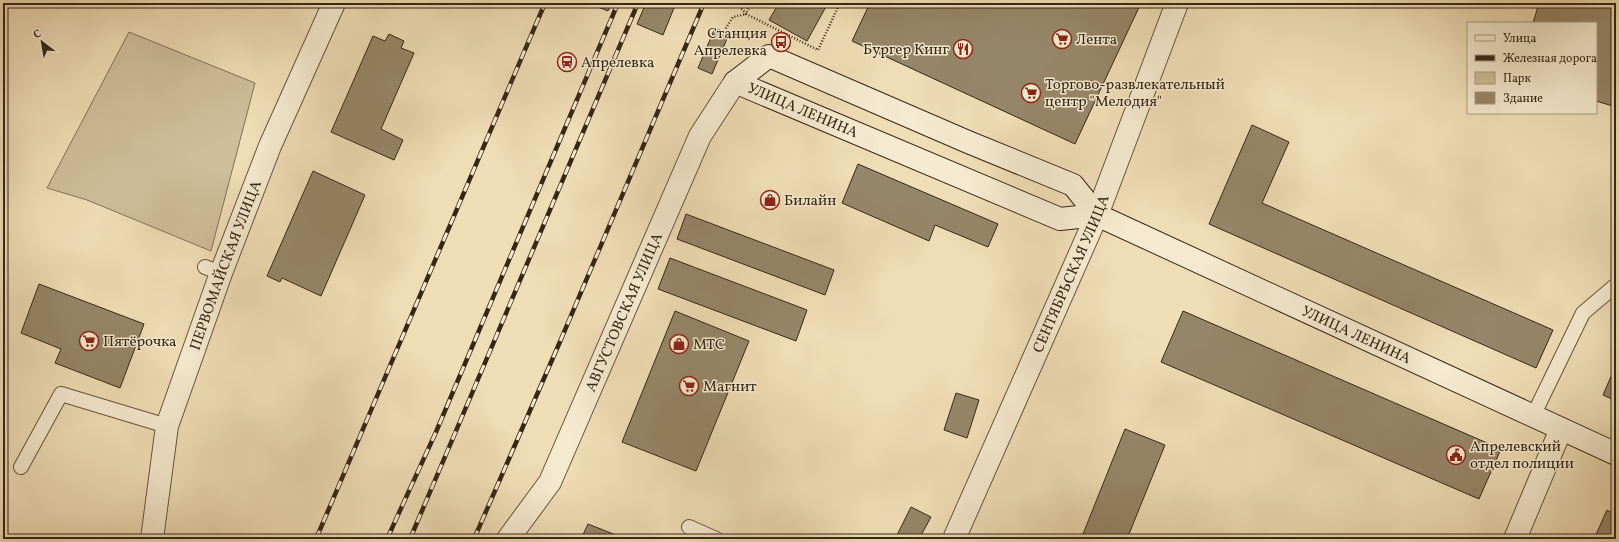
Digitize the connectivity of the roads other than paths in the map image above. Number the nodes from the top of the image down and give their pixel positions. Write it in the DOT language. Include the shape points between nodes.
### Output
graph roads {
  1 [pos="334,3"];
  2 [pos="1177,3"];
  3 [pos="735,82"];
  4 [pos="1097,215"];
  5 [pos="1614,290"];
  6 [pos="1533,416"];
  7 [pos="167,426"];
  8 [pos="1561,429"];
  9 [pos="1616,454"];
  10 [pos="21,467"];
  11 [pos="689,527"];
  12 [pos="152,539"];
  13 [pos="508,539"];
  14 [pos="716,539"];
  15 [pos="954,539"];
  16 [pos="1515,539"];
  1 -- 7 [label="street, ПЕРВОМАЙСКАЯ УЛИЦА" via="213,270"];
  2 -- 4 [label="street, СЕНТЯБРЬСКАЯ УЛИЦА"];
  3 -- 4 [label="street, УЛИЦА ЛЕНИНА" via="1060,219"];
  3 -- 4 [label="street, УЛИЦА ЛЕНИНА" via="769,56 1073,185"];
  3 -- 13 [label="street, АВГУСТОВСКАЯ УЛИЦА" via="700,136 550,482"];
  4 -- 6 [label="street, УЛИЦА ЛЕНИНА"];
  4 -- 15 [label="street, СЕНТЯБРЬСКАЯ УЛИЦА"];
  5 -- 6 [label="lane" via="1583,313"];
  6 -- 8 [label="street, УЛИЦА ЛЕНИНА"];
  7 -- 10 [label="lane" via="61,394"];
  7 -- 12 [label="street, ПЕРВОМАЙСКАЯ УЛИЦА"];
  8 -- 9 [label="street, УЛИЦА ЛЕНИНА"];
  8 -- 16 [label="street"];
  11 -- 14 [label="lane"];
}
